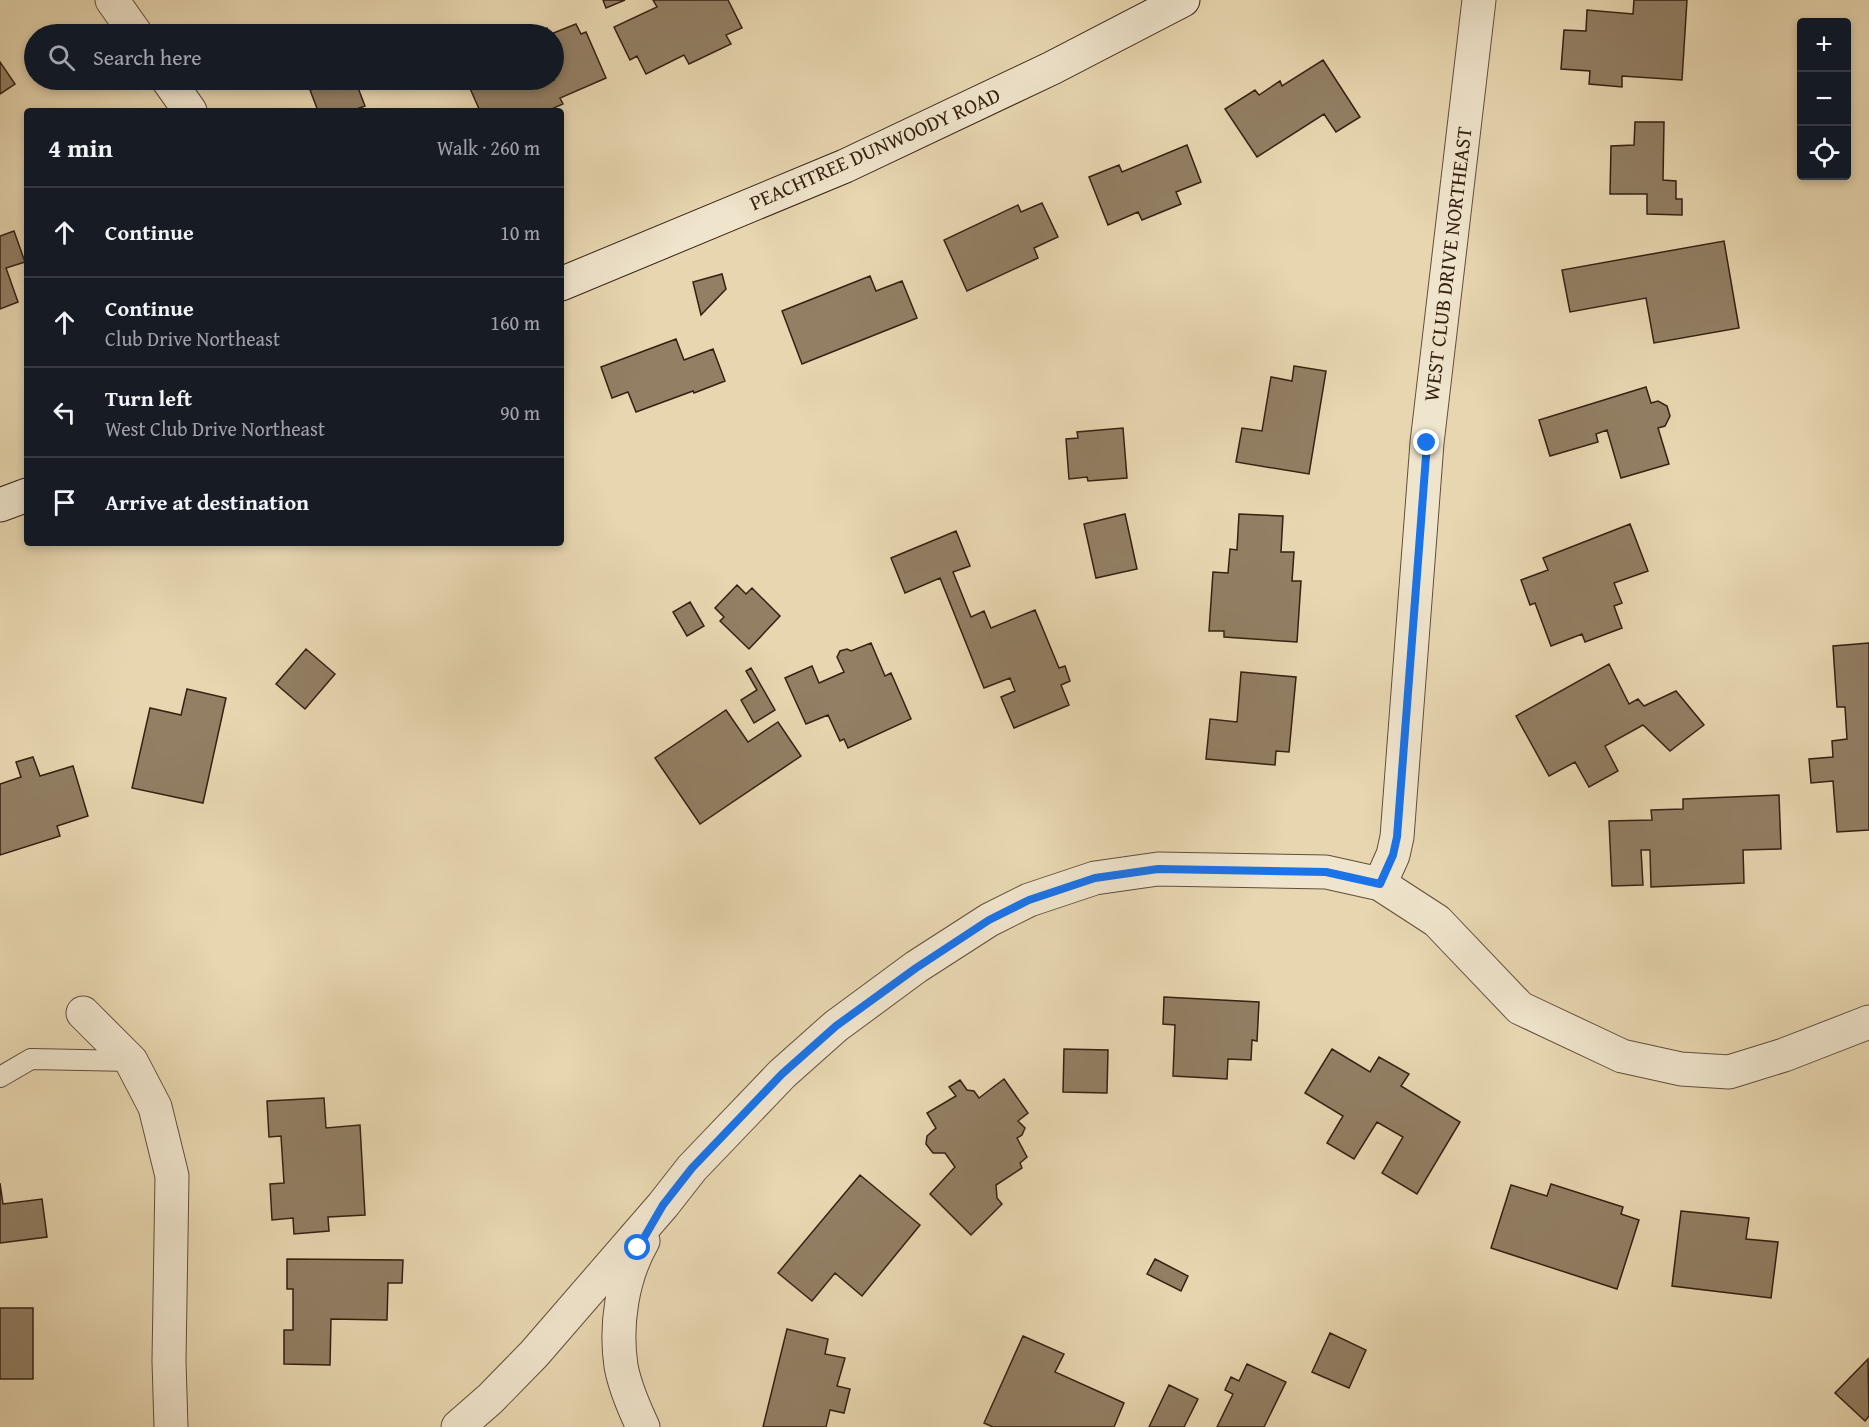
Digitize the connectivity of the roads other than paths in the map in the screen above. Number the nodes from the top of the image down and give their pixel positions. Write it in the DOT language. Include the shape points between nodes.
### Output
graph roads {
  1 [pos="112,0"];
  2 [pos="1183,0"];
  3 [pos="1479,0"];
  4 [pos="129,24"];
  5 [pos="175,90"];
  6 [pos="188,108"];
  7 [pos="564,283"];
  8 [pos="24,496"];
  9 [pos="0,506"];
  10 [pos="1380,884"];
  11 [pos="83,1013"];
  12 [pos="1869,1022"];
  13 [pos="131,1061"];
  14 [pos="0,1077"];
  15 [pos="663,1205"];
  16 [pos="171,1427"];
  17 [pos="458,1427"];
  18 [pos="643,1427"];
  1 -- 4 [label="street"];
  2 -- 7 [label="street, PEACHTREE DUNWOODY ROAD" via="1052,68 845,166"];
  3 -- 10 [label="street, WEST CLUB DRIVE NORTHEAST" via="1427,443 1397,837"];
  5 -- 6 [label="street"];
  8 -- 9 [label="street"];
  10 -- 12 [label="street" via="1437,921 1520,1008 1622,1056 1681,1069 1729,1072"];
  10 -- 15 [label="street" via="1326,872 1158,869 1095,878 1029,900 989,920 836,1026 740,1117"];
  11 -- 13 [label="street"];
  13 -- 14 [label="lane" via="31,1059"];
  13 -- 16 [label="street" via="155,1107 172,1176"];
  15 -- 17 [label="street" via="534,1354"];
  15 -- 18 [label="street" via="638,1248 626,1283 619,1330 621,1366"];
}
